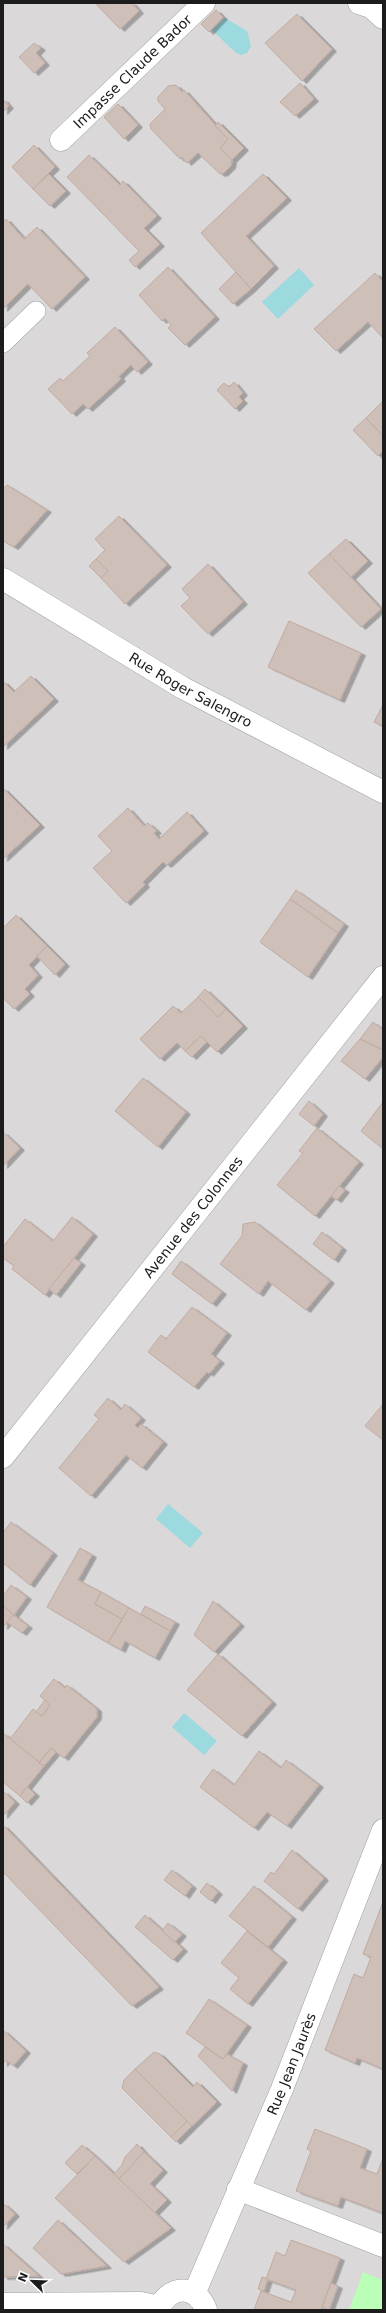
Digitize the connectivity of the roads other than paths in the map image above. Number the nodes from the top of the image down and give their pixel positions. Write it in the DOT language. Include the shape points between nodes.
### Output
graph roads {
  1 [pos="204,3"];
  2 [pos="359,3"];
  3 [pos="383,18"];
  4 [pos="61,140"];
  5 [pos="36,311"];
  6 [pos="3,342"];
  7 [pos="3,579"];
  8 [pos="383,792"];
  9 [pos="383,977"];
  10 [pos="3,1457"];
  11 [pos="383,1830"];
  12 [pos="238,2189"];
  13 [pos="383,2246"];
  14 [pos="200,2302"];
  15 [pos="3,2304"];
  16 [pos="158,2309"];
  1 -- 4 [label="street, Impasse Claude Bador"];
  2 -- 3 [label="street" via="371,7"];
  5 -- 6 [label="lane"];
  7 -- 8 [label="street, Rue Roger Salengro" via="183,688"];
  9 -- 10 [label="street, Avenue des Colonnes"];
  11 -- 12 [label="street, Rue Jean Jaurès" via="282,2089"];
  12 -- 13 [label="street"];
  12 -- 14 [label="street, Rue Jean Jaurès"];
  14 -- 16 [label="street" via="182,2290 166,2297"];
  15 -- 16 [label="street" via="134,2303"];
}
